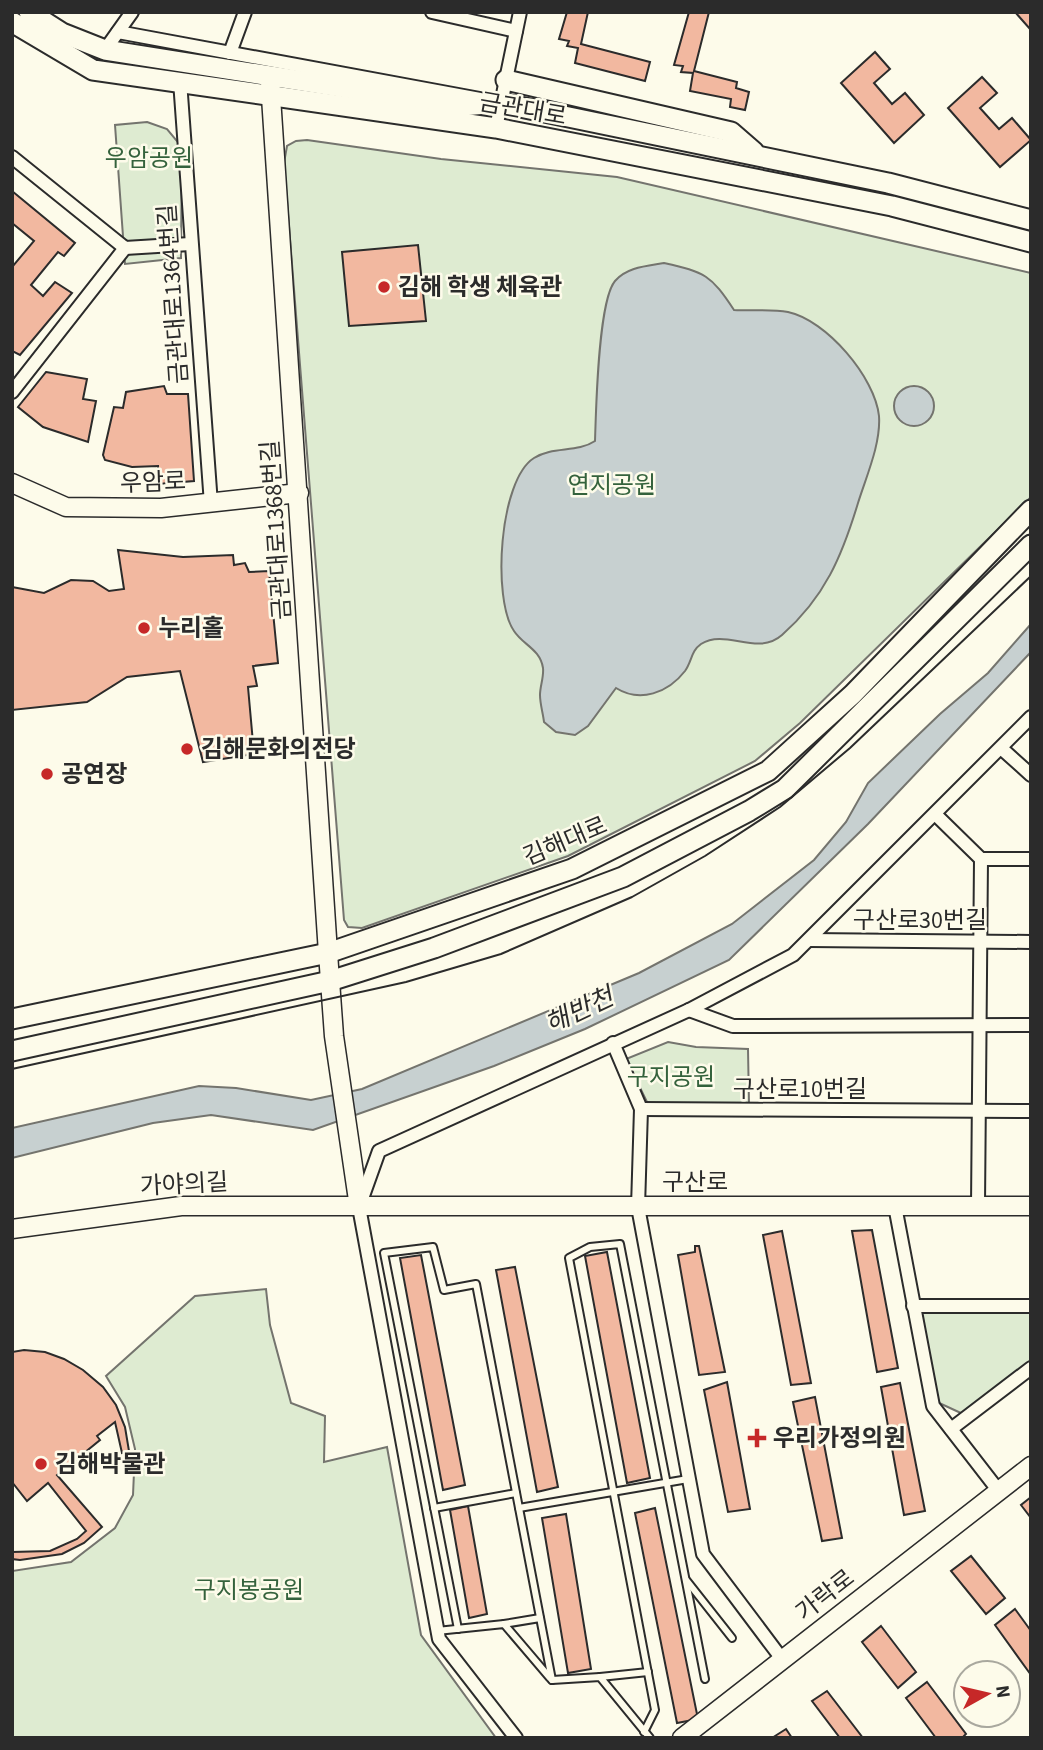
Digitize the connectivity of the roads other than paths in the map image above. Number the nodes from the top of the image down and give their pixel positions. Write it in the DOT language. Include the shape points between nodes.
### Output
graph roads {
  1 [pos="29,12"];
  2 [pos="132,12"];
  3 [pos="245,12"];
  4 [pos="432,12"];
  5 [pos="520,12"];
  6 [pos="12,22"];
  7 [pos="516,31"];
  8 [pos="118,32"];
  9 [pos="105,50"];
  10 [pos="230,53"];
  11 [pos="269,75"];
  12 [pos="506,80"];
  13 [pos="180,81"];
  14 [pos="271,96"];
  15 [pos="501,103"];
  16 [pos="496,128"];
  17 [pos="758,155"];
  18 [pos="12,157"];
  19 [pos="1031,220"];
  20 [pos="1031,242"];
  21 [pos="190,244"];
  22 [pos="125,248"];
  23 [pos="12,393"];
  24 [pos="12,483"];
  25 [pos="299,493"];
  26 [pos="211,504"];
  27 [pos="1031,510"];
  28 [pos="1031,545"];
  29 [pos="1031,717"];
  30 [pos="1001,748"];
  31 [pos="1031,775"];
  32 [pos="934,814"];
  33 [pos="981,859"];
  34 [pos="1031,859"];
  35 [pos="809,940"];
  36 [pos="980,942"];
  37 [pos="1031,942"];
  38 [pos="328,953"];
  39 [pos="330,981"];
  40 [pos="689,1010"];
  41 [pos="12,1019"];
  42 [pos="1031,1025"];
  43 [pos="980,1026"];
  44 [pos="613,1043"];
  45 [pos="12,1051"];
  46 [pos="641,1109"];
  47 [pos="980,1111"];
  48 [pos="1031,1111"];
  49 [pos="895,1206"];
  50 [pos="978,1206"];
  51 [pos="1031,1206"];
  52 [pos="359,1207"];
  53 [pos="638,1207"];
  54 [pos="12,1229"];
  55 [pos="913,1306"];
  56 [pos="1031,1306"];
  57 [pos="1031,1368"];
  58 [pos="951,1429"];
  59 [pos="1031,1466"];
  60 [pos="688,1479"];
  61 [pos="667,1482"];
  62 [pos="998,1490"];
  63 [pos="516,1493"];
  64 [pos="612,1493"];
  65 [pos="434,1508"];
  66 [pos="519,1508"];
  67 [pos="686,1579"];
  68 [pos="540,1618"];
  69 [pos="504,1624"];
  70 [pos="458,1629"];
  71 [pos="438,1631"];
  72 [pos="732,1638"];
  73 [pos="782,1660"];
  74 [pos="648,1672"];
  75 [pos="600,1677"];
  76 [pos="705,1679"];
  77 [pos="552,1680"];
  78 [pos="644,1732"];
  79 [pos="516,1738"];
  80 [pos="650,1738"];
  81 [pos="682,1738"];
  1 -- 9 [label="main road, 금관대로" via="62,33"];
  2 -- 8 [label="street"];
  3 -- 10 [label="street"];
  4 -- 7 [label="street"];
  5 -- 7 [label="street"];
  6 -- 13 [label="main road, 금관대로" via="93,70"];
  7 -- 12 [label="street"];
  8 -- 9 [label="street"];
  8 -- 10 [label="street"];
  9 -- 11 [label="main road, 금관대로"];
  10 -- 15 [label="street"];
  11 -- 14 [label="street, 금관대로1368번길"];
  11 -- 15 [label="main road, 금관대로" via="461,106"];
  12 -- 15 [label="street"];
  12 -- 17 [label="main road" via="730,132"];
  13 -- 14 [label="main road, 금관대로"];
  13 -- 21 [label="street, 금관대로1364번길"];
  14 -- 16 [label="main road, 금관대로"];
  14 -- 25 [label="street, 금관대로1368번길"];
  15 -- 16 [label="street"];
  15 -- 17 [label="main road, 금관대로"];
  16 -- 20 [label="main road, 금관대로" via="892,206"];
  17 -- 19 [label="main road, 금관대로"];
  18 -- 22 [label="street"];
  21 -- 22 [label="street"];
  21 -- 26 [label="street, 금관대로1364번길"];
  22 -- 23 [label="street"];
  24 -- 26 [label="street, 우암로" via="66,507"];
  25 -- 26 [label="street, 우암로"];
  25 -- 38 [label="street, 금관대로1368번길"];
  27 -- 38 [label="main road, 김해대로" via="853,694 768,771 572,869"];
  28 -- 39 [label="main road, 김해대로" via="785,789 623,877 434,948"];
  29 -- 30 [label="street"];
  30 -- 31 [label="street"];
  30 -- 32 [label="street"];
  32 -- 33 [label="street"];
  32 -- 35 [label="street"];
  33 -- 34 [label="street"];
  33 -- 36 [label="street"];
  35 -- 36 [label="street, 구산로30번길"];
  35 -- 40 [label="street" via="793,955"];
  36 -- 37 [label="street, 구산로30번길"];
  36 -- 43 [label="street"];
  38 -- 39 [label="street, 금관대로1368번길"];
  38 -- 41 [label="main road, 김해대로"];
  39 -- 45 [label="main road, 김해대로"];
  39 -- 52 [label="street, 금관대로1368번길" via="348,1151"];
  40 -- 43 [label="street" via="733,1026"];
  40 -- 44 [label="street"];
  42 -- 43 [label="street"];
  43 -- 47 [label="street"];
  44 -- 46 [label="street"];
  44 -- 52 [label="street" via="379,1151"];
  46 -- 47 [label="street, 구산로10번길"];
  46 -- 53 [label="street"];
  47 -- 48 [label="street, 구산로10번길"];
  47 -- 50 [label="street"];
  49 -- 50 [label="street, 구산로"];
  49 -- 53 [label="street, 구산로"];
  49 -- 55 [label="street"];
  50 -- 51 [label="street, 구산로"];
  52 -- 53 [label="street, 구산로"];
  52 -- 54 [label="street, 가야의길" via="181,1206"];
  52 -- 71 [label="street"];
  53 -- 60 [label="street"];
  55 -- 56 [label="street"];
  55 -- 58 [label="street" via="933,1406"];
  57 -- 58 [label="street"];
  58 -- 62 [label="street"];
  59 -- 62 [label="street, 가락로"];
  60 -- 61 [label="lane"];
  60 -- 73 [label="street" via="703,1554"];
  61 -- 64 [label="lane"];
  61 -- 64 [label="lane" via="620,1244 590,1247 569,1258"];
  61 -- 67 [label="lane"];
  62 -- 73 [label="street, 가락로"];
  63 -- 65 [label="lane"];
  63 -- 65 [label="lane" via="476,1284 444,1290 433,1247 384,1253"];
  63 -- 66 [label="lane"];
  64 -- 66 [label="lane"];
  64 -- 74 [label="lane"];
  65 -- 70 [label="lane"];
  66 -- 68 [label="lane"];
  67 -- 72 [label="lane"];
  67 -- 76 [label="lane"];
  68 -- 69 [label="lane"];
  68 -- 77 [label="lane"];
  69 -- 70 [label="lane"];
  69 -- 77 [label="lane"];
  70 -- 71 [label="lane"];
  71 -- 79 [label="street" via="439,1639"];
  73 -- 81 [label="street, 가락로"];
  74 -- 75 [label="lane"];
  74 -- 78 [label="lane" via="655,1710"];
  75 -- 77 [label="lane"];
  75 -- 78 [label="lane"];
  78 -- 80 [label="lane"];
}
